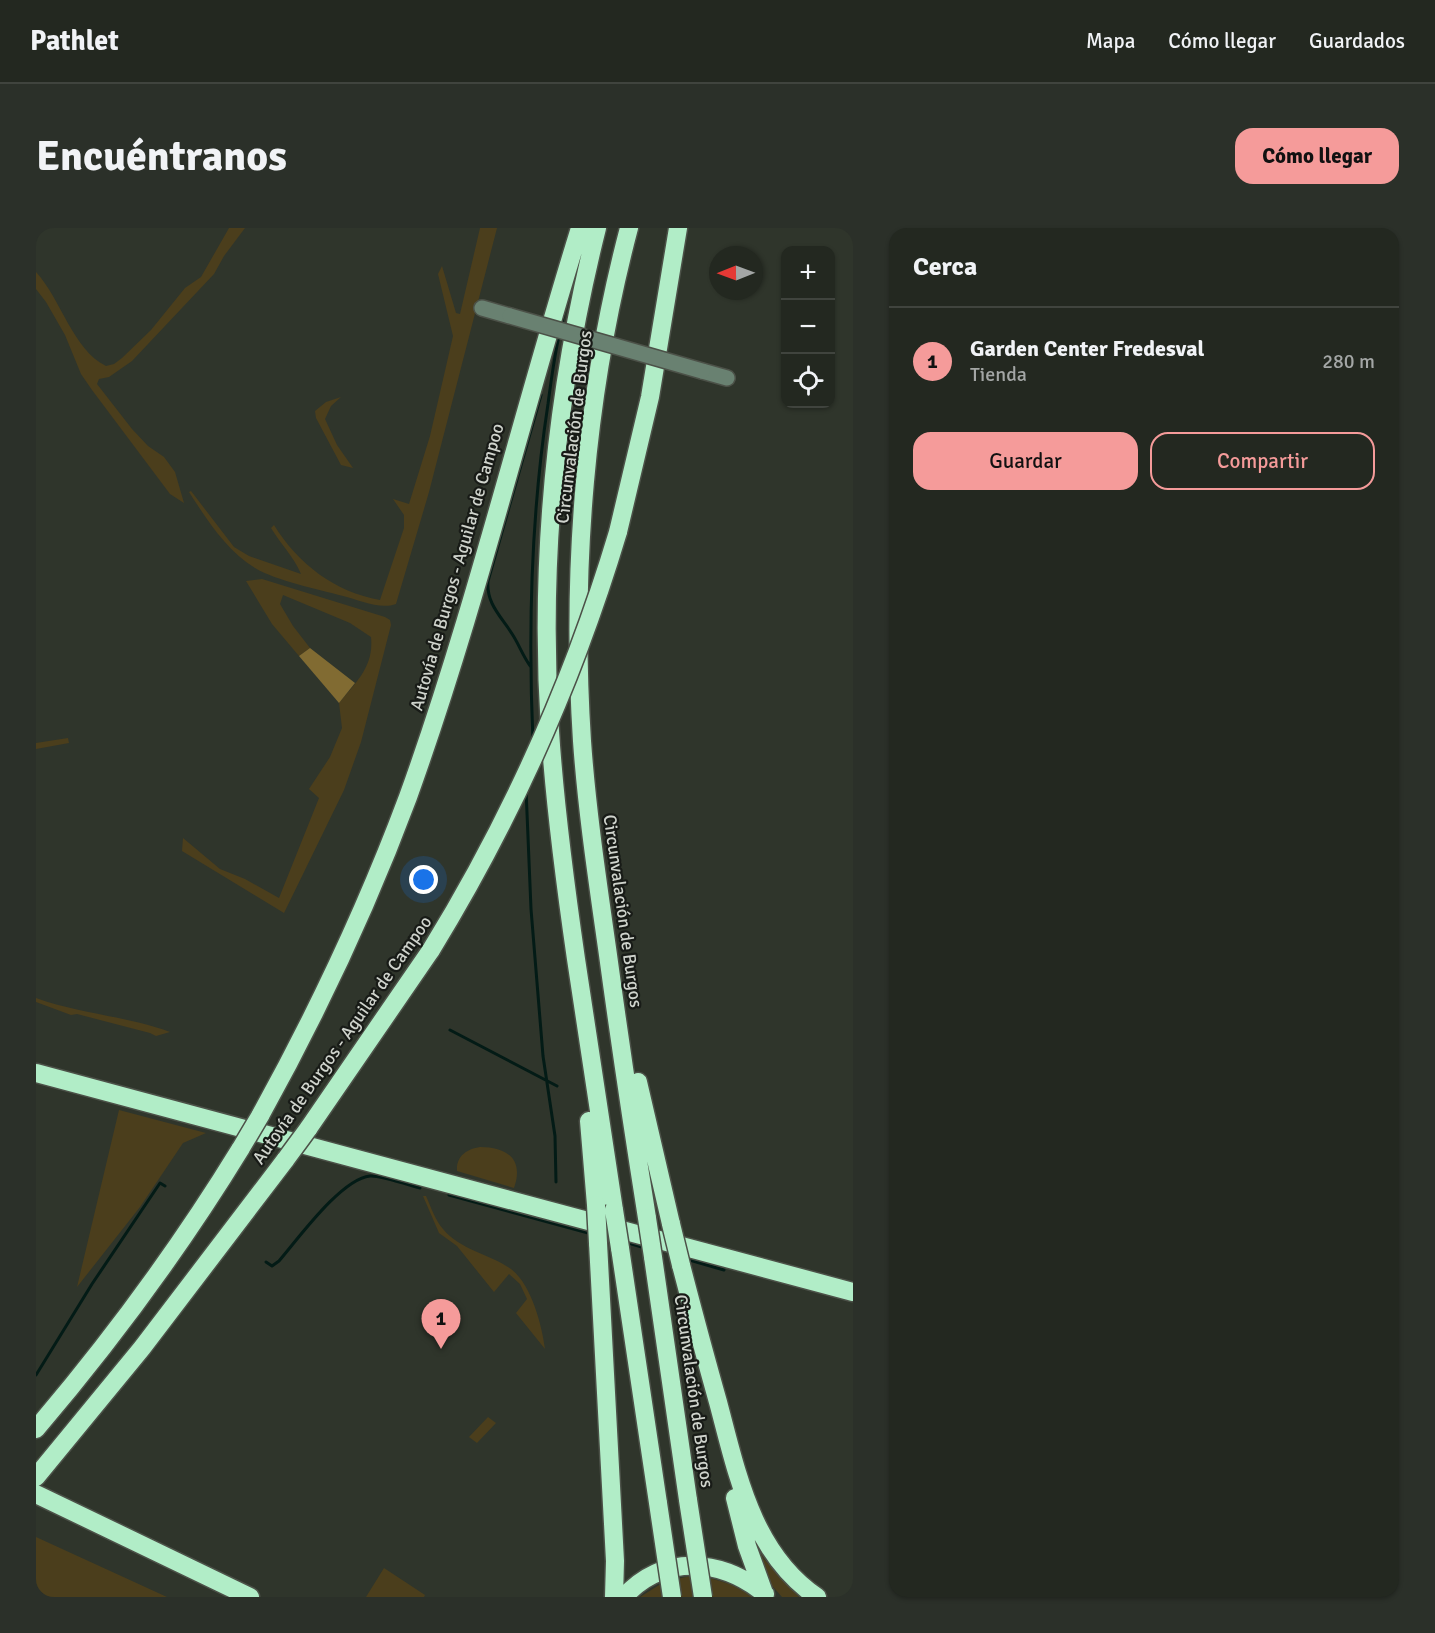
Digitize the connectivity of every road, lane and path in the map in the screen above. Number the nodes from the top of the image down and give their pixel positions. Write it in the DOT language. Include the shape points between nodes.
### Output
graph roads {
  1 [pos="580,228"];
  2 [pos="597,228"];
  3 [pos="630,228"];
  4 [pos="678,228"];
  5 [pos="482,308"];
  6 [pos="727,378"];
  7 [pos="582,744"];
  8 [pos="555,791"];
  9 [pos="36,1073"];
  10 [pos="681,1265"];
  11 [pos="853,1292"];
  12 [pos="36,1429"];
  13 [pos="36,1477"];
  14 [pos="36,1494"];
  15 [pos="766,1595"];
  16 [pos="250,1597"];
  17 [pos="614,1597"];
  18 [pos="624,1597"];
  19 [pos="672,1597"];
  20 [pos="703,1597"];
  21 [pos="817,1597"];
  1 -- 12 [label="highway, Autovía de Burgos - Aguilar de Campoo, bridge" via="468,611 408,795 334,973 241,1148 153,1280"];
  2 -- 8 [label="highway, Circunvalación de Burgos" via="566,382 551,520 548,660"];
  3 -- 7 [label="highway, Circunvalación de Burgos" via="608,325 586,475 579,623"];
  4 -- 13 [label="highway, Autovía de Burgos - Aguilar de Campoo, bridge" via="650,397 618,532 584,639 545,735 497,835 431,950 286,1160 142,1348"];
  5 -- 6 [label="street, bridge"];
  7 -- 10 [label="highway, bridge" via="631,1049"];
  7 -- 20 [label="highway, Circunvalación de Burgos, bridge" via="594,857"];
  8 -- 17 [label="highway, bridge" via="596,1205"];
  8 -- 19 [label="highway, Circunvalación de Burgos, bridge" via="571,924"];
  9 -- 11 [label="highway"];
  10 -- 15 [label="highway" via="747,1546"];
  10 -- 21 [label="highway" via="751,1514 784,1569"];
  14 -- 16 [label="highway"];
  15 -- 18 [label="highway" via="728,1570 684,1566 643,1581"];
}
